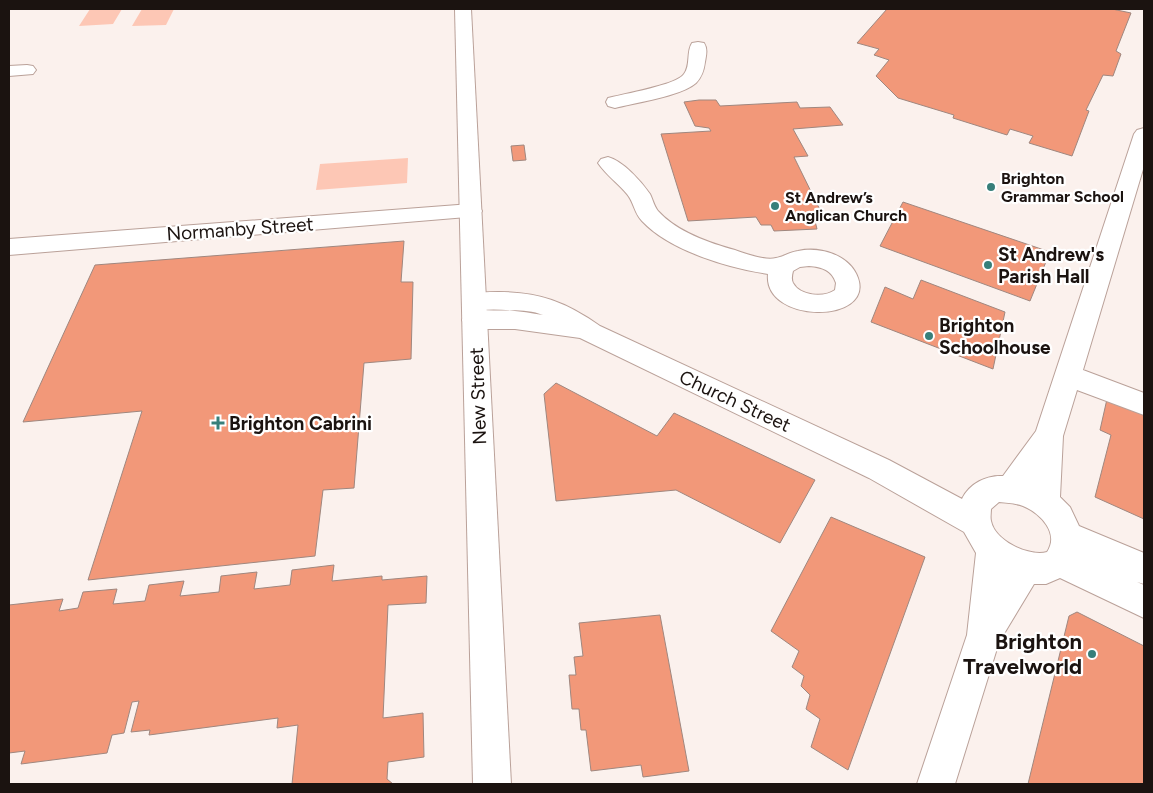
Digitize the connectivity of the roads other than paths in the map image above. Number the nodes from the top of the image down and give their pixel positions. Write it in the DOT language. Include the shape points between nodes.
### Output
graph roads {
  1 [pos="463,9"];
  2 [pos="698,47"];
  3 [pos="28,70"];
  4 [pos="9,71"];
  5 [pos="615,102"];
  6 [pos="1144,134"];
  7 [pos="608,163"];
  8 [pos="1137,184"];
  9 [pos="471,211"];
  10 [pos="9,247"];
  11 [pos="781,268"];
  12 [pos="475,311"];
  13 [pos="1068,375"];
  14 [pos="1144,404"];
  15 [pos="1049,436"];
  16 [pos="1011,489"];
  17 [pos="1044,502"];
  18 [pos="977,510"];
  19 [pos="992,549"];
  20 [pos="1064,549"];
  21 [pos="1026,567"];
  22 [pos="1144,569"];
  23 [pos="1144,602"];
  24 [pos="984,635"];
  25 [pos="492,784"];
  26 [pos="936,784"];
  1 -- 9 [label="street, New Street"];
  2 -- 5 [label="street" via="696,66 688,80"];
  3 -- 4 [label="street"];
  6 -- 8 [label="street"];
  7 -- 11 [label="street" via="639,196 648,214 668,231 723,254"];
  8 -- 13 [label="street"];
  9 -- 10 [label="street, Normanby Street"];
  9 -- 12 [label="street, New Street"];
  12 -- 18 [label="street, Church Street" via="591,332 879,469"];
  12 -- 25 [label="street, New Street"];
  13 -- 14 [label="street"];
  13 -- 15 [label="street"];
  15 -- 16 [label="street"];
  15 -- 17 [label="street"];
  16 -- 17 [label="street"];
  16 -- 18 [label="street" via="993,490"];
  17 -- 20 [label="street" via="1059,518"];
  18 -- 19 [label="street" via="981,536"];
  19 -- 21 [label="street" via="1014,564"];
  19 -- 24 [label="street"];
  20 -- 21 [label="street" via="1050,567"];
  20 -- 22 [label="street"];
  20 -- 23 [label="street"];
  21 -- 24 [label="street"];
  24 -- 26 [label="street"];
}
